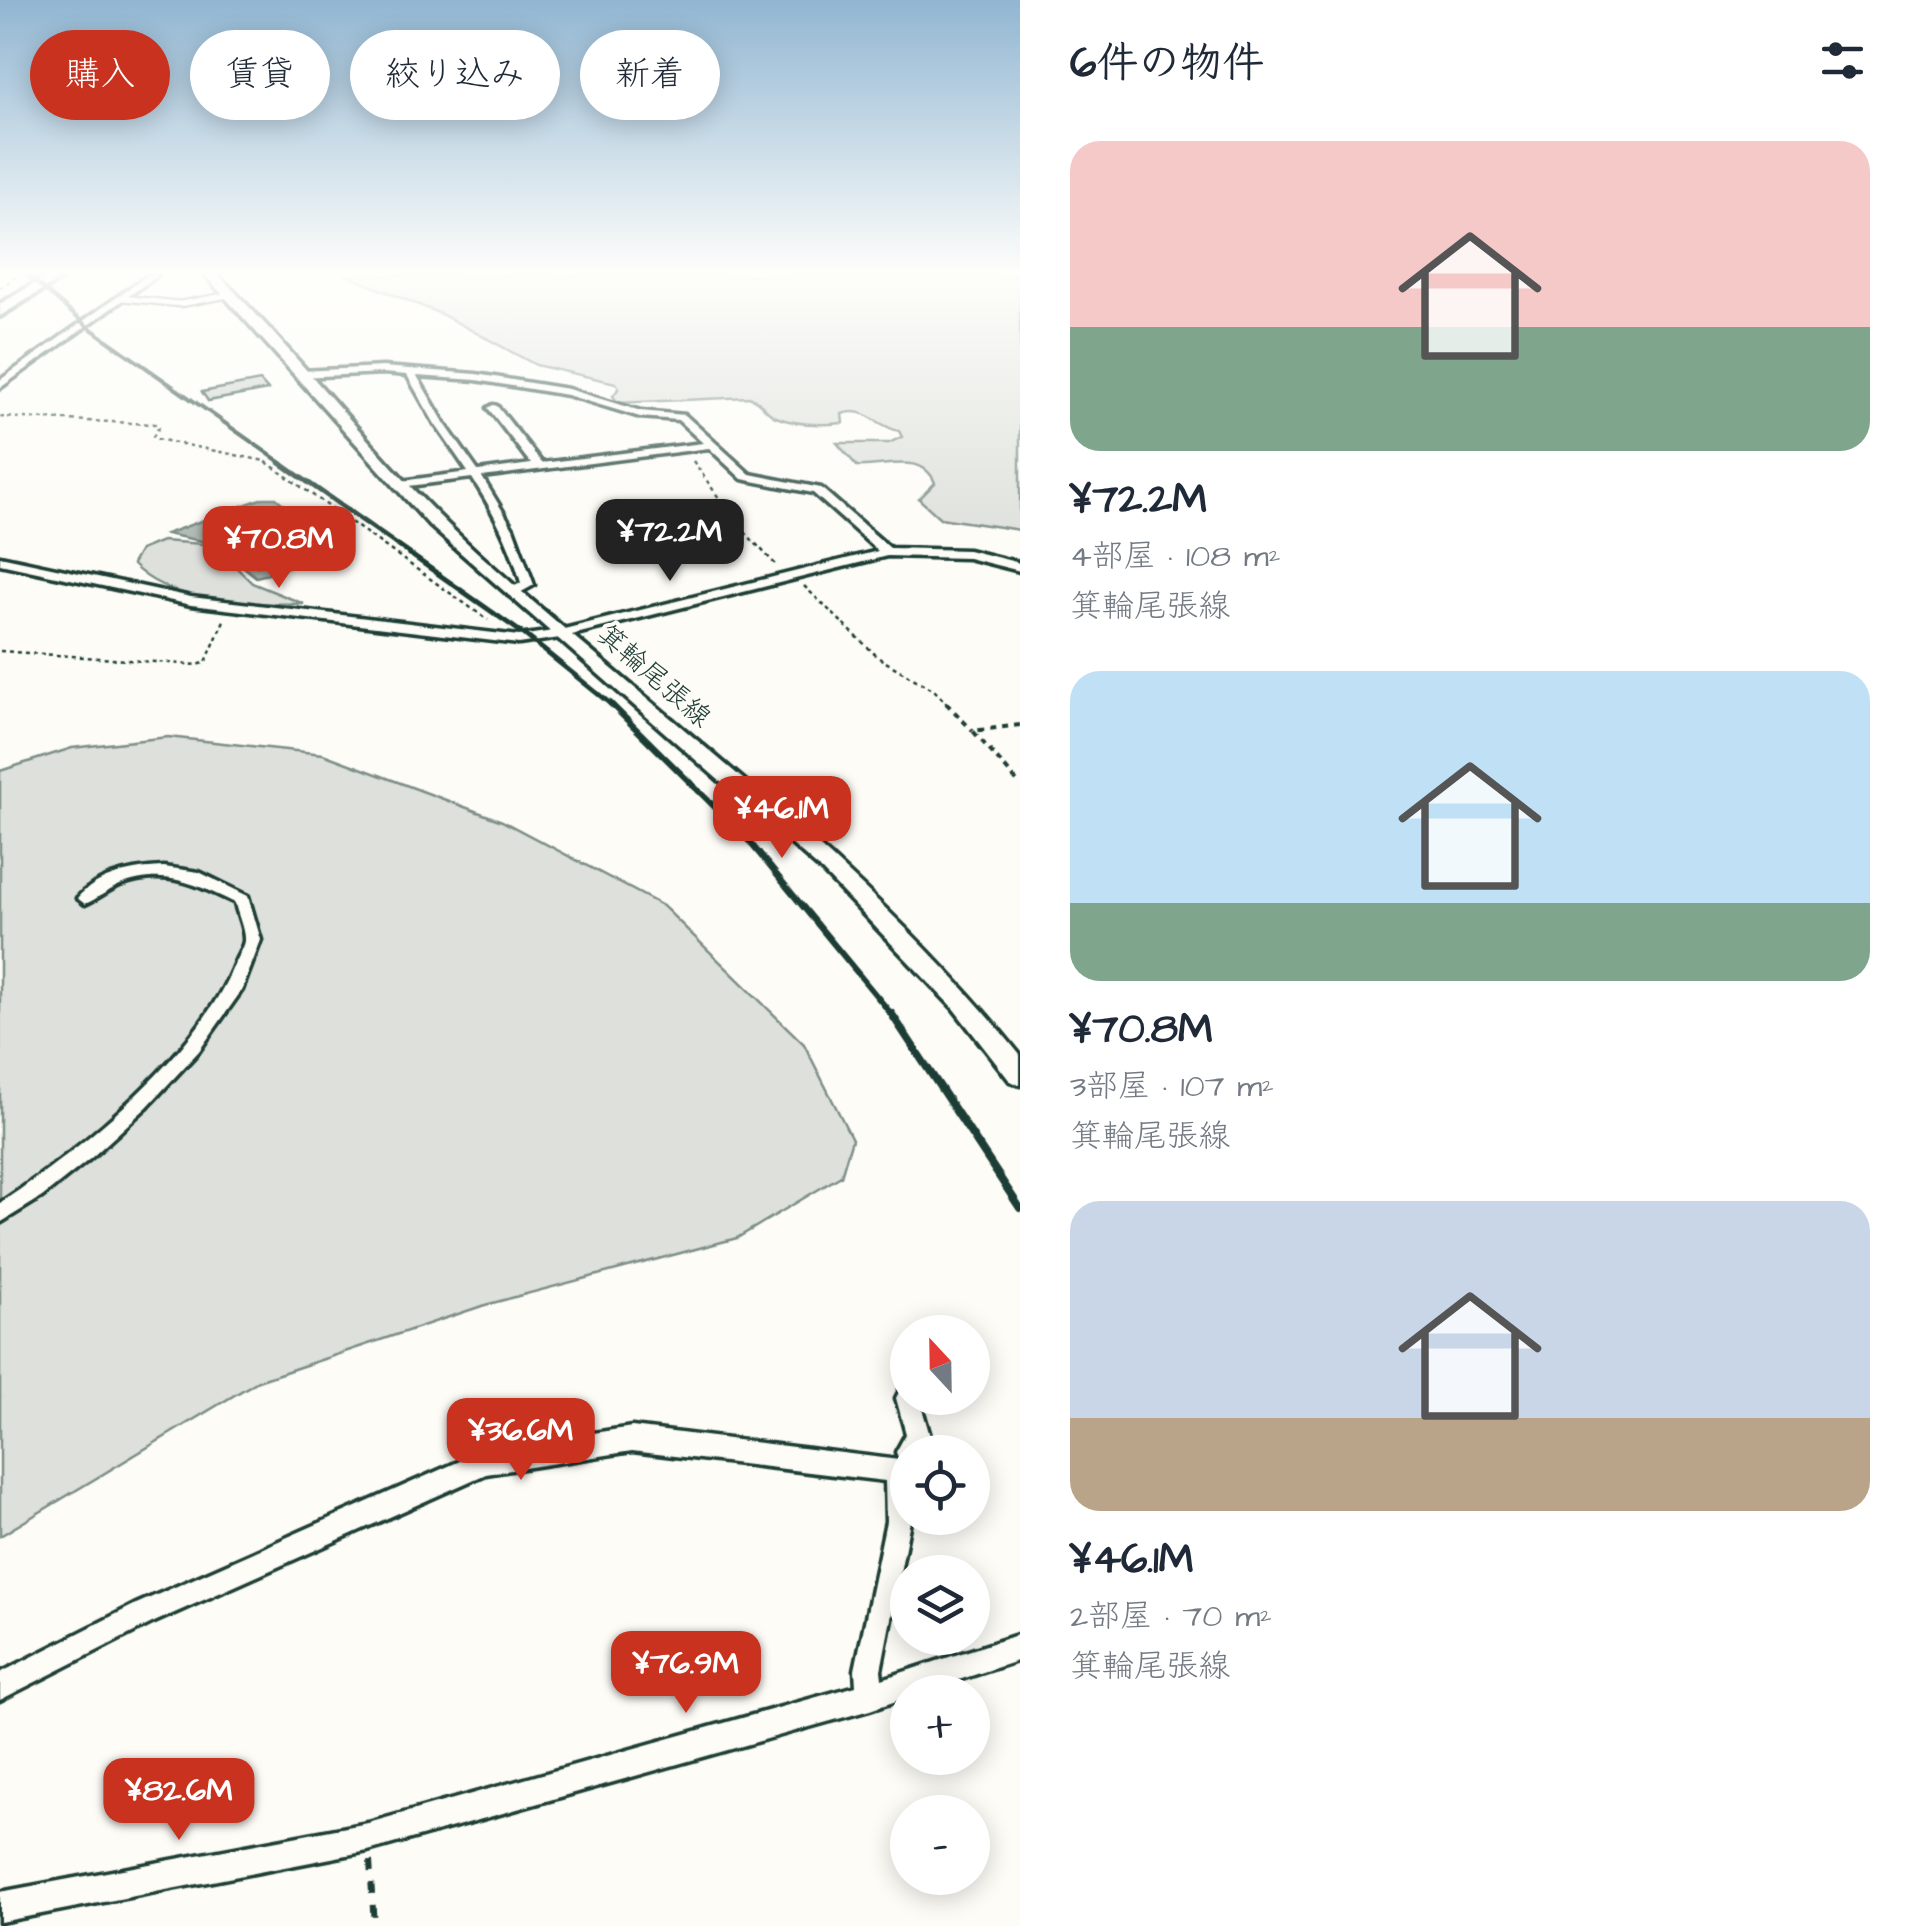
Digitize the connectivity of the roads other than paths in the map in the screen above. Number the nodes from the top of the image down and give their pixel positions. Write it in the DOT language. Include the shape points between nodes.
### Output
graph roads {
  1 [pos="28,365"];
  2 [pos="292,365"];
  3 [pos="410,371"];
  4 [pos="300,374"];
  5 [pos="0,385"];
  6 [pos="493,408"];
  7 [pos="710,445"];
  8 [pos="537,464"];
  9 [pos="475,472"];
  10 [pos="401,484"];
  11 [pos="887,552"];
  12 [pos="0,560"];
  13 [pos="1020,566"];
  14 [pos="512,592"];
  15 [pos="560,634"];
  16 [pos="85,898"];
  17 [pos="1012,1049"];
  18 [pos="1020,1074"];
  19 [pos="0,1214"];
  20 [pos="890,1458"];
  21 [pos="895,1535"];
  22 [pos="1020,1647"];
  23 [pos="0,1687"];
  24 [pos="870,1696"];
  25 [pos="0,1907"];
  1 -- 5 [label="street"];
  2 -- 4 [label="main road, 箕輪尾張線"];
  3 -- 4 [label="street"];
  3 -- 7 [label="street" via="503,380 640,414 681,417"];
  3 -- 9 [label="street"];
  4 -- 10 [label="main road, 箕輪尾張線"];
  6 -- 8 [label="street"];
  7 -- 8 [label="street"];
  7 -- 11 [label="street" via="756,481 817,490"];
  8 -- 9 [label="street"];
  9 -- 10 [label="street"];
  9 -- 14 [label="street" via="524,566 528,585"];
  10 -- 14 [label="main road, 箕輪尾張線"];
  11 -- 13 [label="street" via="968,554"];
  11 -- 15 [label="street"];
  12 -- 15 [label="street" via="234,608 507,638"];
  14 -- 15 [label="main road, 箕輪尾張線"];
  15 -- 17 [label="main road, 箕輪尾張線" via="885,916"];
  16 -- 19 [label="street" via="106,882 136,873 218,882 249,903 256,926 252,946 234,992 178,1064 119,1122"];
  17 -- 18 [label="main road, 箕輪尾張線"];
  20 -- 23 [label="street" via="632,1439 485,1462 142,1614"];
  21 -- 24 [label="street" via="868,1670"];
  22 -- 24 [label="street"];
  24 -- 25 [label="street" via="368,1838"];
}
